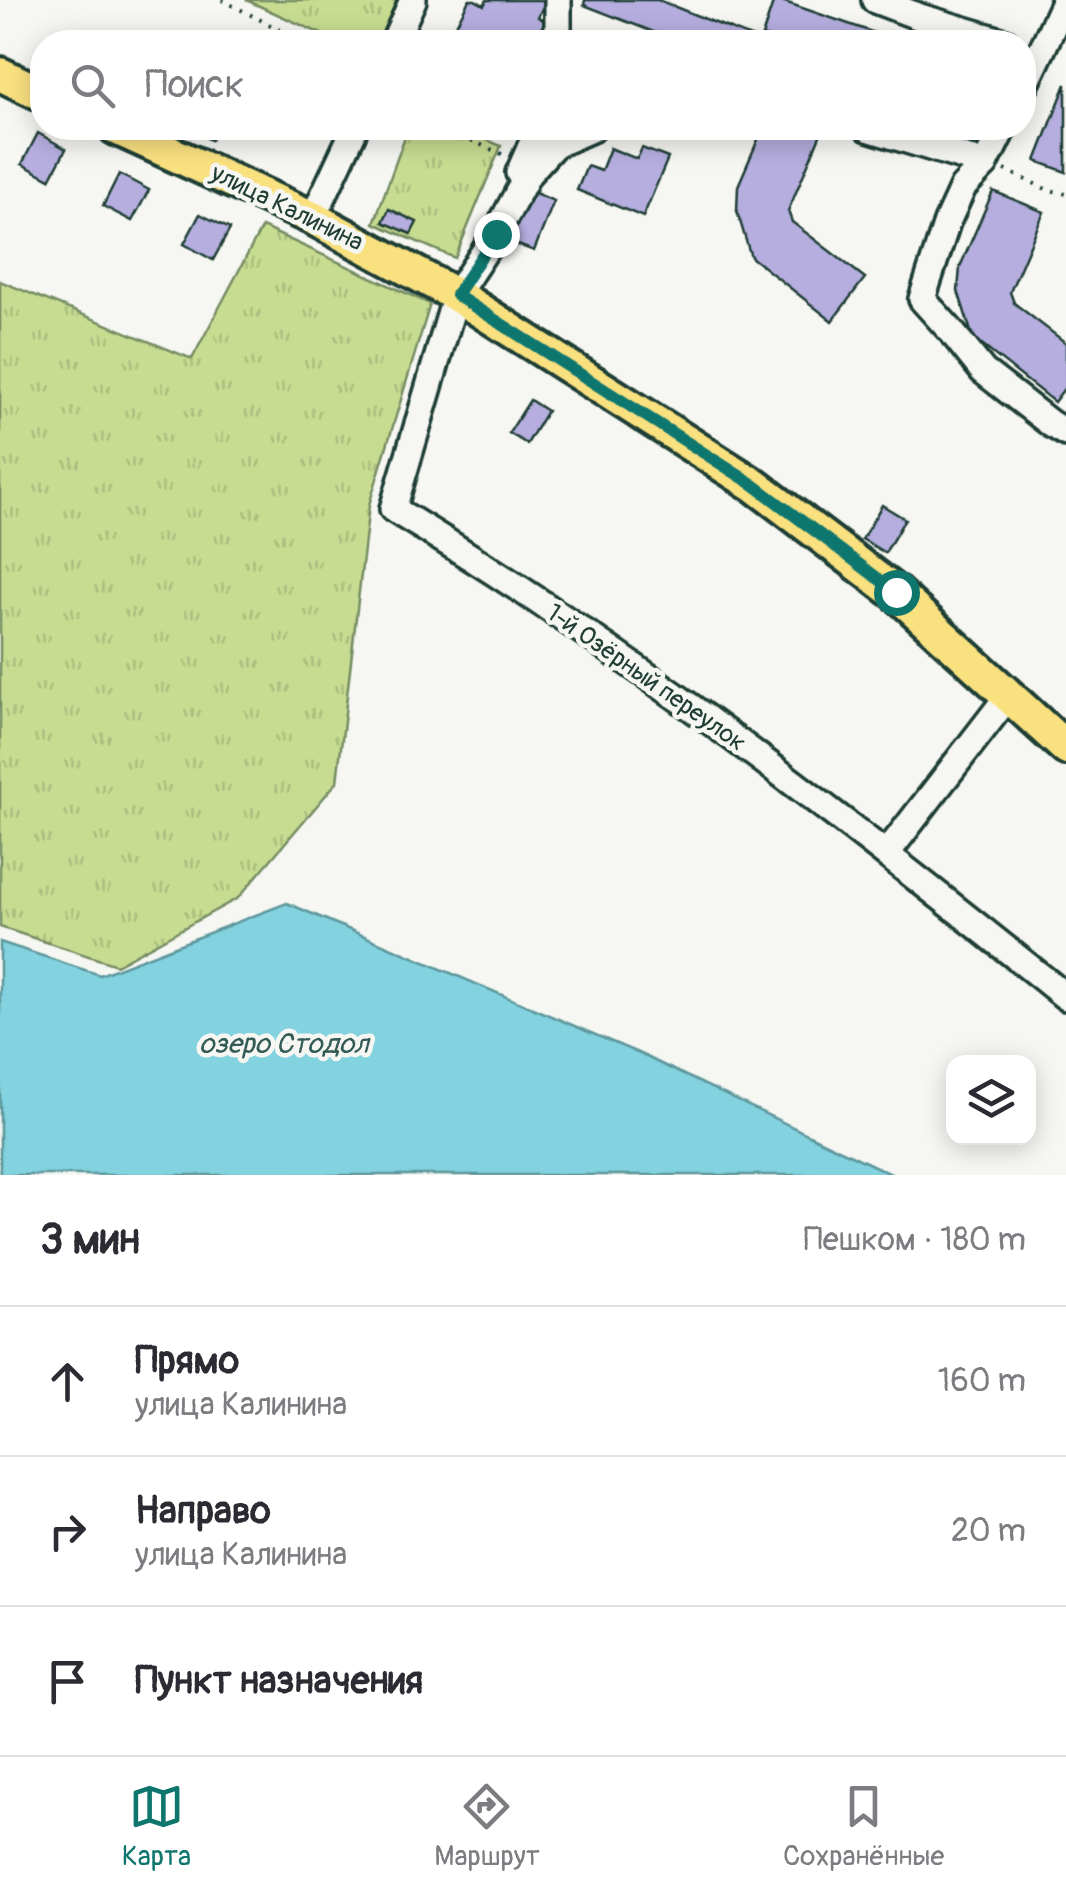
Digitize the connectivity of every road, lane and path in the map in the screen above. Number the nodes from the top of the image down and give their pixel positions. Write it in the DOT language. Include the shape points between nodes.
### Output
graph roads {
  1 [pos="222,0"];
  2 [pos="414,0"];
  3 [pos="558,0"];
  4 [pos="876,0"];
  5 [pos="1065,0"];
  6 [pos="280,30"];
  7 [pos="400,30"];
  8 [pos="558,30"];
  9 [pos="965,30"];
  10 [pos="1036,45"];
  11 [pos="0,74"];
  12 [pos="30,88"];
  13 [pos="142,140"];
  14 [pos="350,140"];
  15 [pos="470,140"];
  16 [pos="543,140"];
  17 [pos="544,140"];
  18 [pos="907,140"];
  19 [pos="997,140"];
  20 [pos="523,163"];
  21 [pos="984,164"];
  22 [pos="1066,194"];
  23 [pos="314,218"];
  24 [pos="496,234"];
  25 [pos="456,295"];
  26 [pos="1066,432"];
  27 [pos="1009,695"];
  28 [pos="1066,748"];
  29 [pos="887,853"];
  30 [pos="1066,997"];
  1 -- 6 [label="path"];
  2 -- 7 [label="street"];
  3 -- 8 [label="street"];
  4 -- 9 [label="street"];
  5 -- 10 [label="street"];
  11 -- 12 [label="main road"];
  13 -- 23 [label="main road, улица Калинина"];
  14 -- 23 [label="street"];
  15 -- 20 [label="path"];
  16 -- 20 [label="street"];
  17 -- 24 [label="street"];
  18 -- 21 [label="street"];
  19 -- 21 [label="street"];
  20 -- 24 [label="street"];
  21 -- 22 [label="path"];
  21 -- 26 [label="street" via="962,188 922,299 983,371"];
  23 -- 25 [label="main road, улица Калинина"];
  24 -- 25 [label="street"];
  25 -- 27 [label="main road, улица Калинина" via="754,485 896,592"];
  25 -- 29 [label="street, 1-й Озёрный переулок" via="393,509 650,676"];
  27 -- 28 [label="main road, улица Калинина"];
  27 -- 29 [label="street"];
  29 -- 30 [label="street, 1-й Озёрный переулок"];
}
